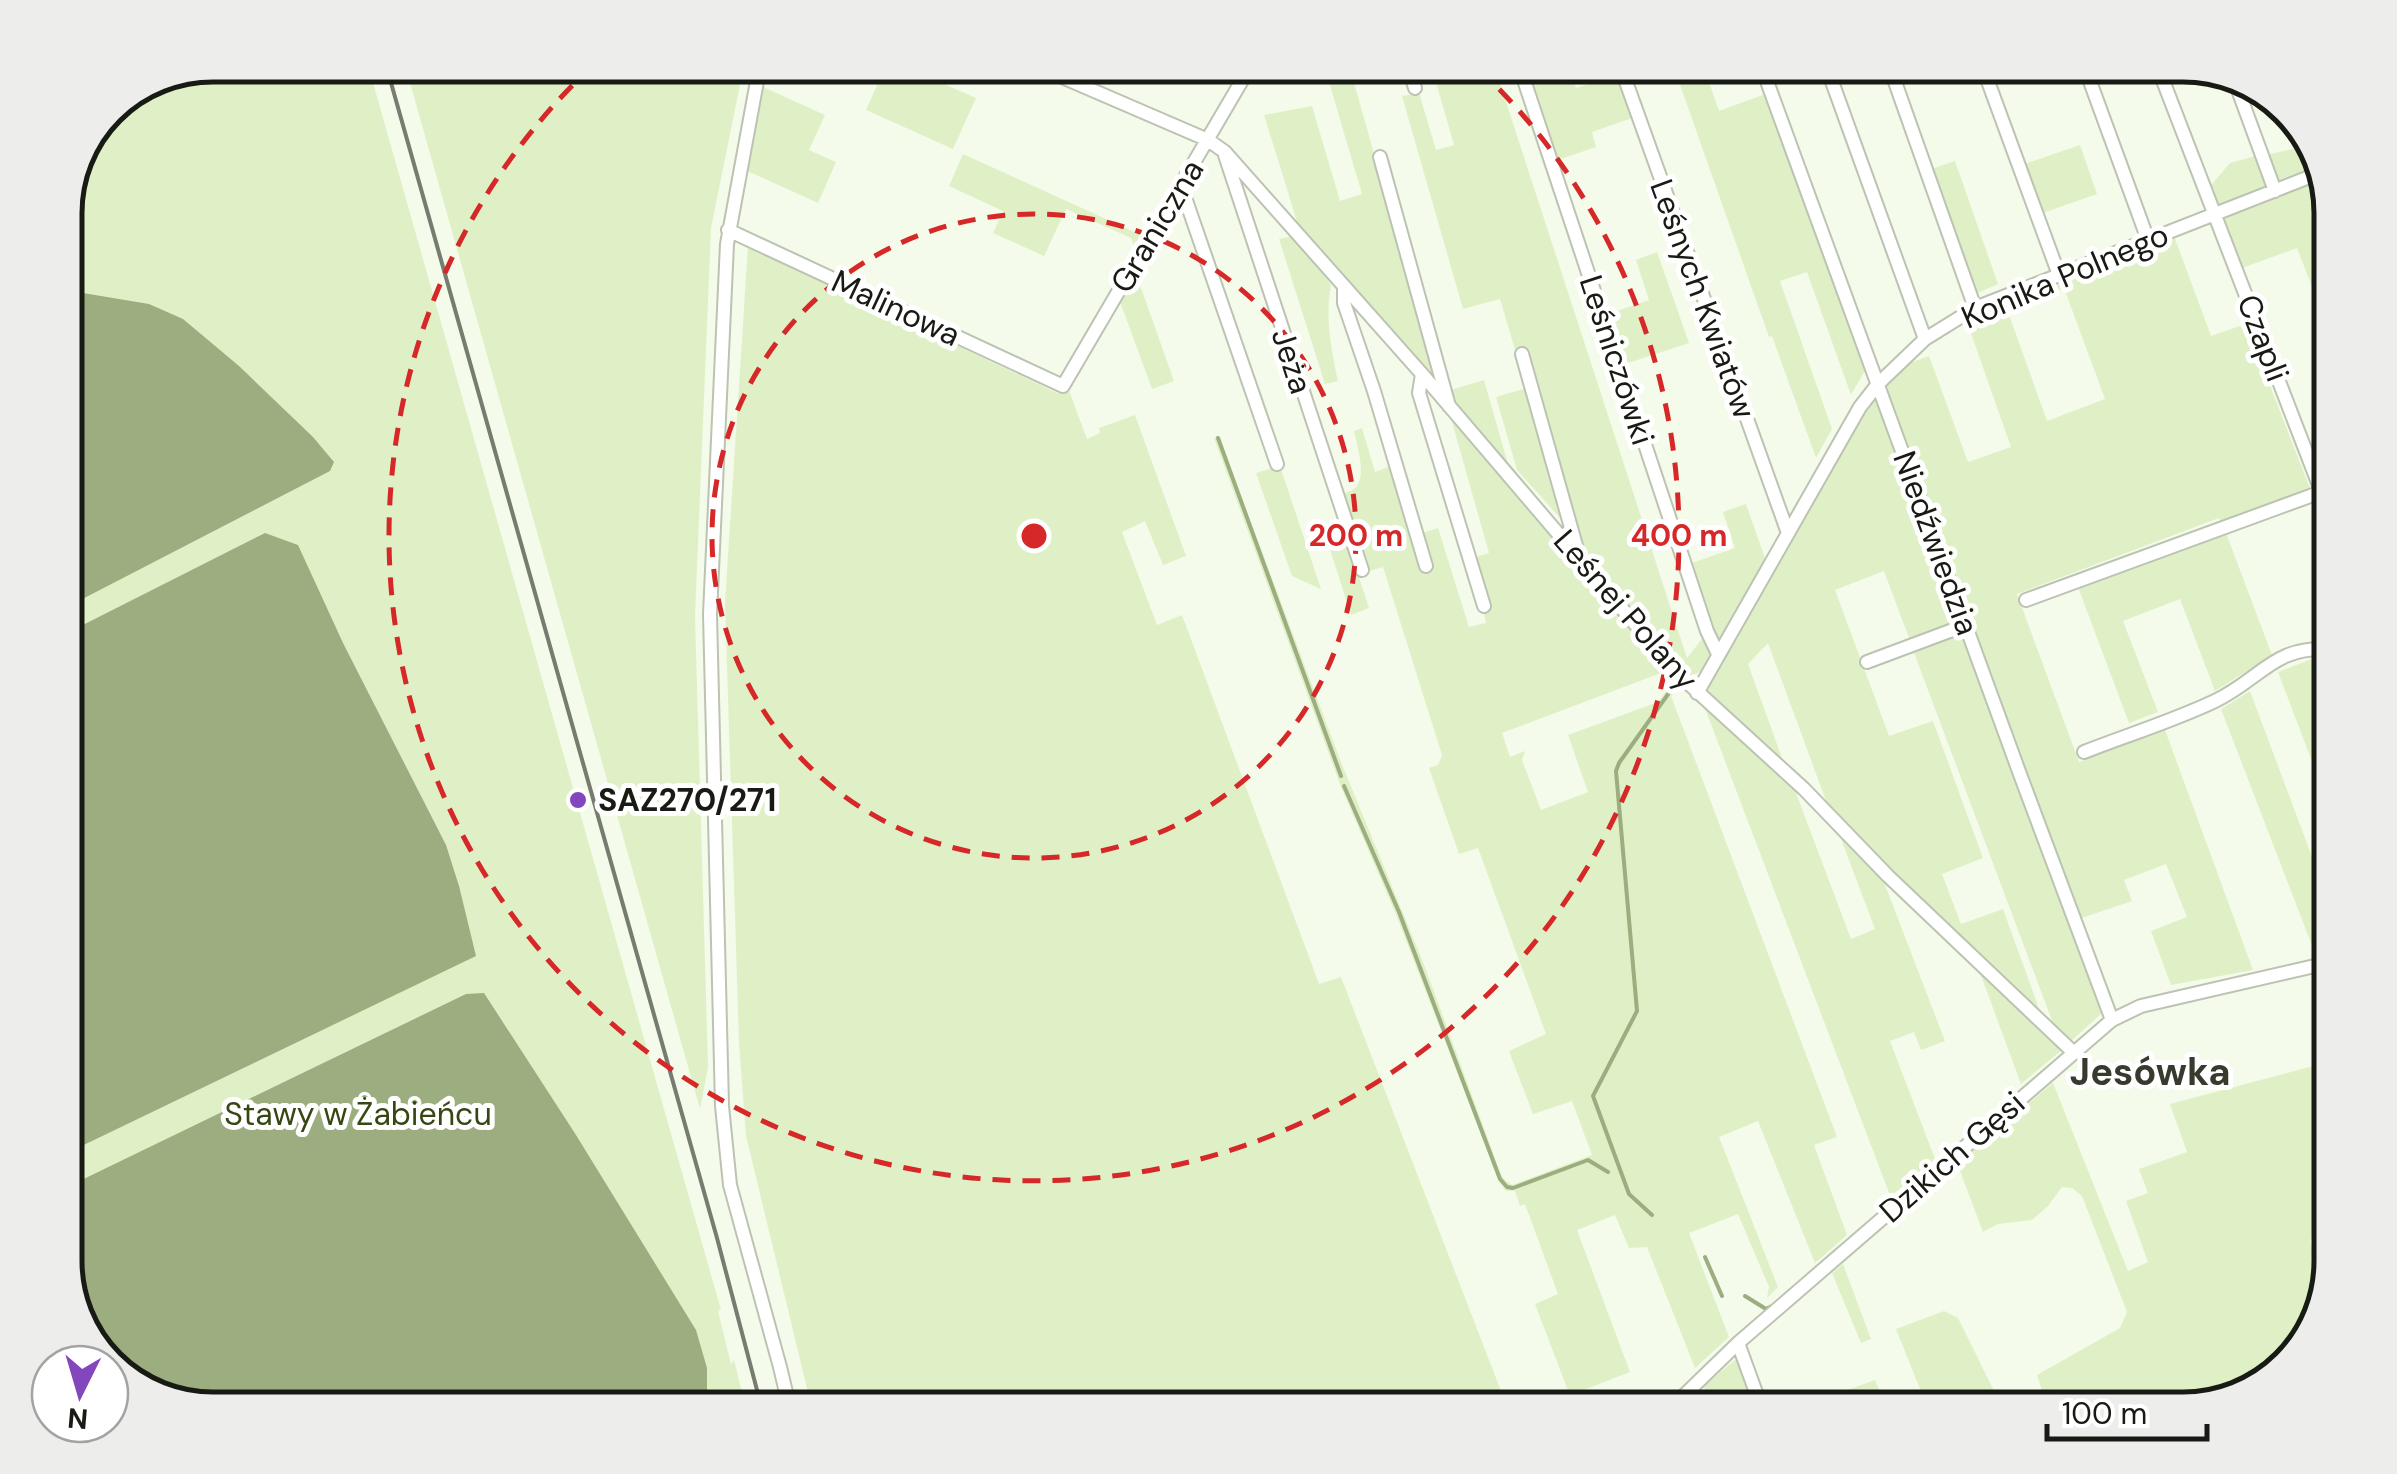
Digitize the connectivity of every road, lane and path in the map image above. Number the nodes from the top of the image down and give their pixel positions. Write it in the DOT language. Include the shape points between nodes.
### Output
graph roads {
  1 [pos="757,83"];
  2 [pos="1076,83"];
  3 [pos="1241,83"];
  4 [pos="1413,83"];
  5 [pos="1525,83"];
  6 [pos="1626,83"];
  7 [pos="1769,83"];
  8 [pos="1833,83"];
  9 [pos="1895,83"];
  10 [pos="1989,83"];
  11 [pos="2091,83"];
  12 [pos="2164,83"];
  13 [pos="1415,88"];
  14 [pos="2240,95"];
  15 [pos="1208,140"];
  16 [pos="1225,152"];
  17 [pos="1380,157"];
  18 [pos="2309,177"];
  19 [pos="1181,186"];
  20 [pos="2275,191"];
  21 [pos="2213,214"];
  22 [pos="728,230"];
  23 [pos="2148,240"];
  24 [pos="2059,276"];
  25 [pos="1344,285"];
  26 [pos="1975,308"];
  27 [pos="1925,339"];
  28 [pos="1522,354"];
  29 [pos="1422,374"];
  30 [pos="1878,384"];
  31 [pos="1063,386"];
  32 [pos="1450,408"];
  33 [pos="1277,464"];
  34 [pos="2314,471"];
  35 [pos="2314,495"];
  36 [pos="1788,533"];
  37 [pos="1579,556"];
  38 [pos="1426,566"];
  39 [pos="1362,570"];
  40 [pos="2026,600"];
  41 [pos="1484,606"];
  42 [pos="1966,624"];
  43 [pos="2314,648"];
  44 [pos="1718,654"];
  45 [pos="1868,662"];
  46 [pos="1696,693"];
  47 [pos="2084,752"];
  48 [pos="2314,966"];
  49 [pos="2112,1020"];
  50 [pos="2072,1052"];
  51 [pos="1738,1344"];
  52 [pos="786,1392"];
  53 [pos="1688,1392"];
  54 [pos="1756,1392"];
  1 -- 22 [label="street"];
  2 -- 15 [label="street, Leśnej Polany"];
  3 -- 15 [label="street, Graniczna"];
  4 -- 13 [label="street"];
  5 -- 44 [label="street, Leśniczówki"];
  6 -- 36 [label="street, Leśnych Kwiatów"];
  7 -- 30 [label="street, Niedźwiedzia"];
  8 -- 27 [label="street"];
  9 -- 26 [label="street"];
  10 -- 24 [label="street"];
  11 -- 23 [label="street"];
  12 -- 21 [label="street, Czapli"];
  14 -- 20 [label="street"];
  15 -- 16 [label="street, Leśnej Polany"];
  15 -- 19 [label="street, Graniczna"];
  16 -- 25 [label="street, Leśnej Polany"];
  16 -- 39 [label="street, Jeża"];
  17 -- 32 [label="street"];
  18 -- 20 [label="street, Konika Polnego"];
  19 -- 31 [label="street, Graniczna"];
  19 -- 33 [label="street"];
  20 -- 21 [label="street, Konika Polnego"];
  21 -- 23 [label="street, Konika Polnego"];
  21 -- 34 [label="street, Czapli"];
  22 -- 31 [label="street, Malinowa"];
  22 -- 52 [label="street" via="710,614 722,1106 730,1185"];
  23 -- 24 [label="street, Konika Polnego"];
  24 -- 26 [label="street, Konika Polnego"];
  25 -- 29 [label="street, Leśnej Polany"];
  25 -- 38 [label="street" via="1344,303"];
  26 -- 27 [label="street, Konika Polnego"];
  27 -- 30 [label="street, Konika Polnego"];
  28 -- 37 [label="street"];
  29 -- 32 [label="street, Leśnej Polany"];
  29 -- 41 [label="street" via="1420,393"];
  30 -- 36 [label="street, Konika Polnego"];
  30 -- 42 [label="street, Niedźwiedzia"];
  32 -- 37 [label="street, Leśnej Polany"];
  35 -- 40 [label="street"];
  36 -- 44 [label="street, Konika Polnego"];
  37 -- 46 [label="street, Leśnej Polany"];
  42 -- 45 [label="street"];
  42 -- 49 [label="street, Niedźwiedzia"];
  43 -- 47 [label="street" via="2284,656 2216,700"];
  44 -- 46 [label="street, Konika Polnego"];
  46 -- 50 [label="street, Leśnej Polany" via="1780,766"];
  48 -- 49 [label="street, Dzikich Gęsi" via="2142,1006"];
  49 -- 50 [label="street, Dzikich Gęsi"];
  50 -- 51 [label="street, Dzikich Gęsi"];
  51 -- 53 [label="street, Dzikich Gęsi"];
  51 -- 54 [label="street"];
}
